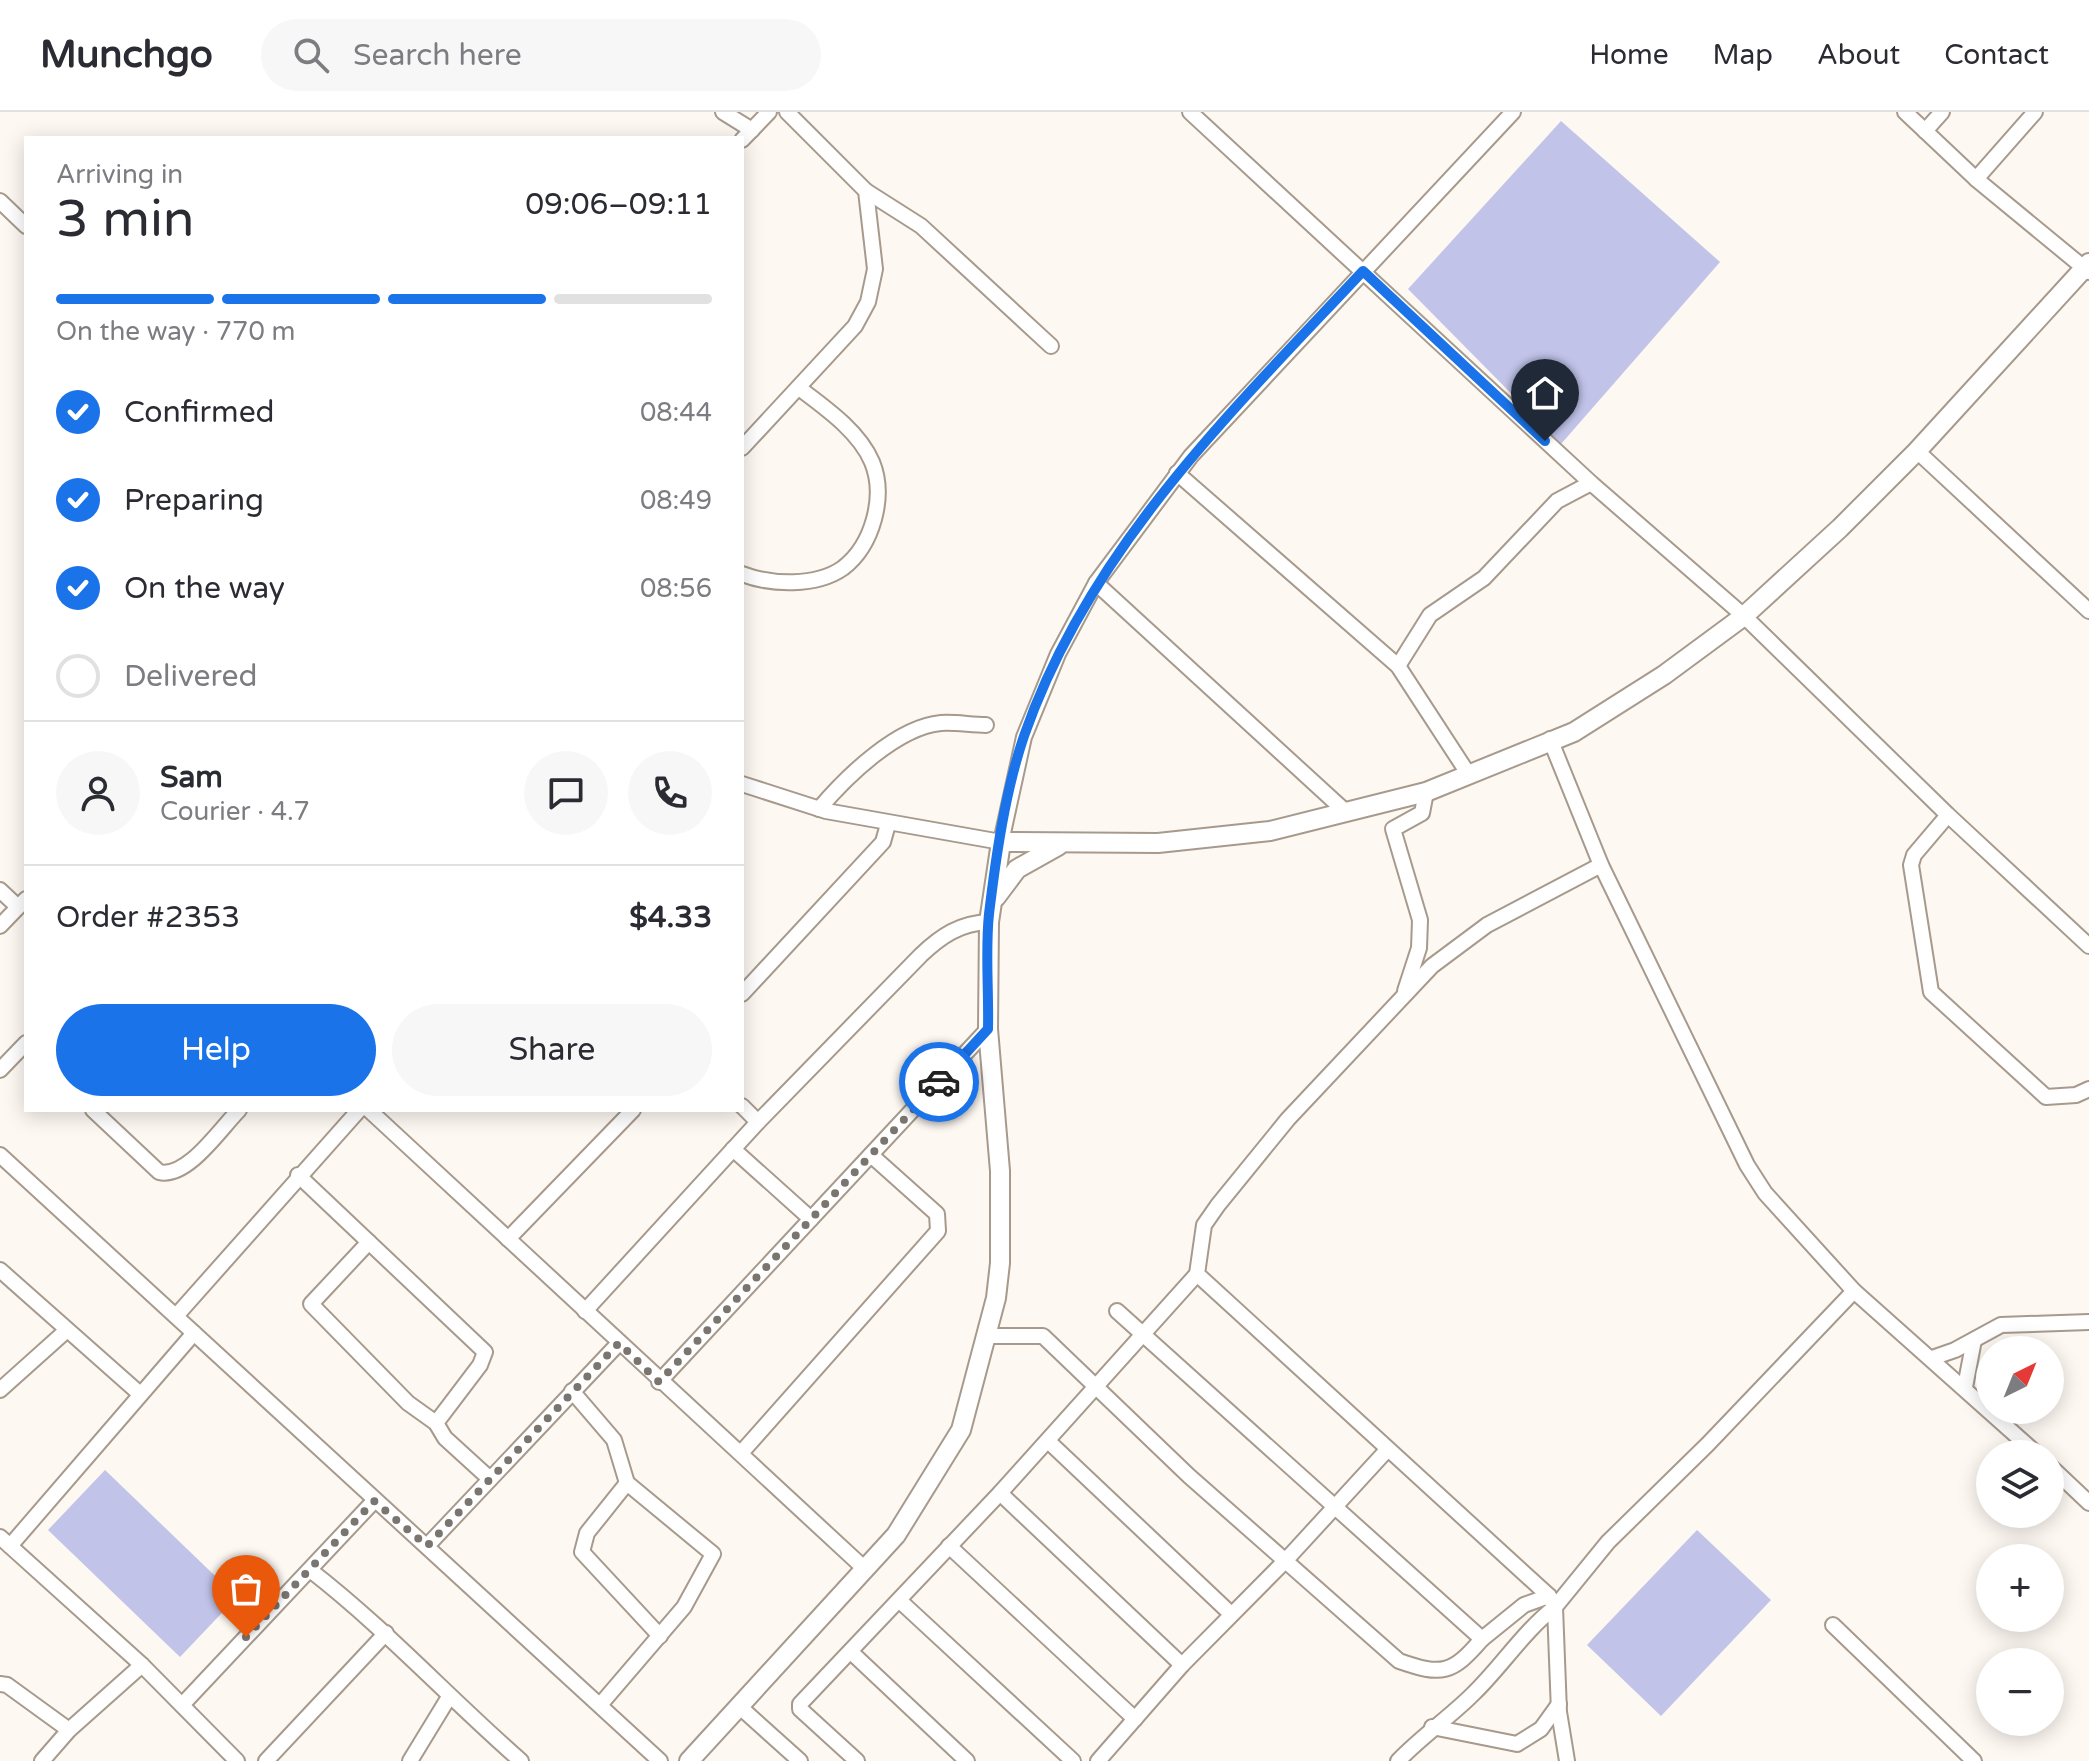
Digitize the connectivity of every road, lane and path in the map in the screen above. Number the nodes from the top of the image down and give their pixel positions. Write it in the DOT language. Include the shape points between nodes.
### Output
graph roads {
  1 [pos="723,112"];
  2 [pos="769,112"];
  3 [pos="787,112"];
  4 [pos="1190,112"];
  5 [pos="1513,112"];
  6 [pos="1905,112"];
  7 [pos="1942,112"];
  8 [pos="2035,112"];
  9 [pos="1925,131"];
  10 [pos="747,135"];
  11 [pos="1976,179"];
  12 [pos="866,191"];
  13 [pos="0,201"];
  14 [pos="24,224"];
  15 [pos="2087,267"];
  16 [pos="1363,271"];
  17 [pos="1051,346"];
  18 [pos="799,388"];
  19 [pos="744,446"];
  20 [pos="1917,451"];
  21 [pos="1177,473"];
  22 [pos="1591,483"];
  23 [pos="744,575"];
  24 [pos="1096,583"];
  25 [pos="2089,611"];
  26 [pos="1744,616"];
  27 [pos="1398,666"];
  28 [pos="986,725"];
  29 [pos="1550,739"];
  30 [pos="1469,775"];
  31 [pos="744,785"];
  32 [pos="1426,792"];
  33 [pos="819,809"];
  34 [pos="1347,813"];
  35 [pos="1948,815"];
  36 [pos="888,824"];
  37 [pos="1001,842"];
  38 [pos="1064,845"];
  39 [pos="1601,865"];
  40 [pos="0,890"];
  41 [pos="22,903"];
  42 [pos="989,919"];
  43 [pos="0,926"];
  44 [pos="2089,946"];
  45 [pos="744,992"];
  46 [pos="1404,997"];
  47 [pos="988,1029"];
  48 [pos="24,1047"];
  49 [pos="0,1070"];
  50 [pos="2089,1089"];
  51 [pos="744,1108"];
  52 [pos="95,1112"];
  53 [pos="234,1112"];
  54 [pos="357,1112"];
  55 [pos="371,1112"];
  56 [pos="631,1112"];
  57 [pos="758,1122"];
  58 [pos="733,1149"];
  59 [pos="0,1155"];
  60 [pos="871,1155"];
  61 [pos="298,1175"];
  62 [pos="811,1219"];
  63 [pos="508,1239"];
  64 [pos="369,1242"];
  65 [pos="0,1270"];
  66 [pos="1197,1274"];
  67 [pos="1854,1291"];
  68 [pos="585,1311"];
  69 [pos="1117,1311"];
  70 [pos="176,1316"];
  71 [pos="2089,1322"];
  72 [pos="67,1330"];
  73 [pos="194,1333"];
  74 [pos="1144,1334"];
  75 [pos="986,1336"];
  76 [pos="1974,1340"];
  77 [pos="619,1343"];
  78 [pos="1932,1358"];
  79 [pos="659,1382"];
  80 [pos="1095,1386"];
  81 [pos="1965,1387"];
  82 [pos="0,1390"];
  83 [pos="572,1391"];
  84 [pos="140,1394"];
  85 [pos="436,1423"];
  86 [pos="2022,1440"];
  87 [pos="1048,1441"];
  88 [pos="1387,1450"];
  89 [pos="741,1453"];
  90 [pos="490,1479"];
  91 [pos="2064,1479"];
  92 [pos="627,1483"];
  93 [pos="1000,1493"];
  94 [pos="374,1501"];
  95 [pos="2089,1503"];
  96 [pos="1335,1509"];
  97 [pos="5,1541"];
  98 [pos="427,1546"];
  99 [pos="949,1546"];
  100 [pos="1286,1560"];
  101 [pos="310,1570"];
  102 [pos="866,1570"];
  103 [pos="900,1601"];
  104 [pos="1552,1601"];
  105 [pos="1231,1614"];
  106 [pos="1833,1625"];
  107 [pos="386,1633"];
  108 [pos="660,1636"];
  109 [pos="1482,1639"];
  110 [pos="851,1652"];
  111 [pos="142,1665"];
  112 [pos="1182,1665"];
  113 [pos="2,1680"];
  114 [pos="449,1697"];
  115 [pos="1559,1704"];
  116 [pos="182,1705"];
  117 [pos="600,1705"];
  118 [pos="740,1707"];
  119 [pos="1135,1719"];
  120 [pos="1432,1727"];
  121 [pos="69,1730"];
  122 [pos="42,1761"];
  123 [pos="237,1761"];
  124 [pos="266,1761"];
  125 [pos="410,1761"];
  126 [pos="521,1761"];
  127 [pos="660,1761"];
  128 [pos="689,1761"];
  129 [pos="800,1761"];
  130 [pos="857,1761"];
  131 [pos="967,1761"];
  132 [pos="1073,1761"];
  133 [pos="1098,1761"];
  134 [pos="1398,1761"];
  135 [pos="1567,1761"];
  136 [pos="1974,1761"];
  1 -- 10 [label="street"];
  2 -- 10 [label="street"];
  3 -- 12 [label="street"];
  4 -- 16 [label="street"];
  5 -- 16 [label="street"];
  6 -- 9 [label="street"];
  7 -- 9 [label="street"];
  8 -- 11 [label="street"];
  9 -- 11 [label="street"];
  11 -- 15 [label="street"];
  12 -- 17 [label="street" via="921,226"];
  12 -- 18 [label="street" via="875,269 868,302 855,326"];
  13 -- 14 [label="street"];
  15 -- 20 [label="main road"];
  16 -- 21 [label="street"];
  16 -- 22 [label="street"];
  18 -- 19 [label="street"];
  18 -- 23 [label="street" via="853,435 871,459 878,502 872,526 842,568 815,579 768,581"];
  20 -- 25 [label="street"];
  20 -- 26 [label="main road"];
  21 -- 24 [label="street"];
  21 -- 27 [label="street"];
  22 -- 26 [label="street"];
  22 -- 27 [label="street" via="1557,501 1484,578 1430,615"];
  24 -- 34 [label="street"];
  24 -- 37 [label="street" via="1058,654 1024,737"];
  26 -- 29 [label="main road" via="1619,706 1574,732"];
  26 -- 35 [label="street"];
  27 -- 30 [label="street"];
  28 -- 33 [label="street" via="939,723 888,743"];
  29 -- 30 [label="main road"];
  29 -- 39 [label="street"];
  30 -- 32 [label="main road"];
  31 -- 33 [label="street"];
  32 -- 34 [label="main road"];
  32 -- 46 [label="street" via="1422,813 1393,829 1420,920 1419,948"];
  33 -- 36 [label="street"];
  34 -- 38 [label="main road" via="1219,839"];
  35 -- 44 [label="street"];
  35 -- 50 [label="street" via="1911,865 1931,992 2046,1097"];
  36 -- 37 [label="street"];
  36 -- 45 [label="street" via="883,842"];
  37 -- 38 [label="main road"];
  37 -- 42 [label="main road"];
  38 -- 42 [label="main road" via="1017,869 999,890"];
  39 -- 46 [label="street" via="1469,936"];
  39 -- 67 [label="street" via="1747,1165 1775,1205"];
  40 -- 41 [label="street"];
  41 -- 43 [label="street"];
  42 -- 47 [label="main road"];
  42 -- 57 [label="street" via="937,940"];
  46 -- 66 [label="street" via="1288,1119 1218,1205 1204,1225"];
  47 -- 60 [label="street"];
  47 -- 75 [label="main road" via="1002,1218 996,1298"];
  48 -- 49 [label="street"];
  51 -- 57 [label="street"];
  52 -- 53 [label="street" via="159,1172 168,1174 183,1169"];
  54 -- 61 [label="street"];
  55 -- 63 [label="street"];
  56 -- 63 [label="street"];
  57 -- 58 [label="street"];
  58 -- 62 [label="street"];
  58 -- 68 [label="street"];
  59 -- 70 [label="street"];
  60 -- 62 [label="street"];
  60 -- 89 [label="street" via="937,1214 938,1231"];
  61 -- 64 [label="street"];
  61 -- 70 [label="street"];
  62 -- 79 [label="street"];
  63 -- 68 [label="street"];
  64 -- 85 [label="street" via="485,1352"];
  64 -- 85 [label="street" via="311,1304 408,1403"];
  65 -- 72 [label="street"];
  66 -- 74 [label="street"];
  66 -- 88 [label="street"];
  67 -- 78 [label="street"];
  67 -- 104 [label="street"];
  68 -- 77 [label="street"];
  69 -- 74 [label="street"];
  70 -- 73 [label="street"];
  71 -- 76 [label="street" via="2001,1325"];
  72 -- 82 [label="street"];
  72 -- 84 [label="street"];
  73 -- 84 [label="street"];
  73 -- 94 [label="street"];
  74 -- 80 [label="street"];
  74 -- 96 [label="street"];
  75 -- 80 [label="street" via="1043,1336"];
  75 -- 102 [label="main road" via="961,1430 916,1506"];
  76 -- 78 [label="street"];
  76 -- 81 [label="street"];
  77 -- 79 [label="street"];
  77 -- 83 [label="street"];
  78 -- 81 [label="street"];
  79 -- 89 [label="street"];
  80 -- 87 [label="street"];
  80 -- 100 [label="street"];
  81 -- 86 [label="street"];
  83 -- 90 [label="street"];
  83 -- 92 [label="street" via="614,1440"];
  84 -- 97 [label="street"];
  85 -- 90 [label="street"];
  87 -- 93 [label="street"];
  87 -- 105 [label="street"];
  88 -- 96 [label="street"];
  88 -- 104 [label="street"];
  89 -- 102 [label="street"];
  90 -- 98 [label="street"];
  91 -- 95 [label="street"];
  92 -- 108 [label="street" via="587,1533 582,1552"];
  92 -- 108 [label="street" via="713,1554 691,1598"];
  93 -- 99 [label="street"];
  93 -- 112 [label="street"];
  94 -- 98 [label="street"];
  94 -- 101 [label="street"];
  96 -- 100 [label="street"];
  96 -- 109 [label="street"];
  97 -- 111 [label="street"];
  98 -- 117 [label="street"];
  99 -- 103 [label="street"];
  99 -- 119 [label="street"];
  100 -- 105 [label="street"];
  100 -- 109 [label="street" via="1399,1661 1428,1671 1448,1670 1462,1663"];
  101 -- 107 [label="street"];
  101 -- 116 [label="street"];
  102 -- 118 [label="main road"];
  103 -- 110 [label="street"];
  103 -- 132 [label="street"];
  104 -- 109 [label="street" via="1524,1605"];
  104 -- 115 [label="street"];
  104 -- 120 [label="street" via="1473,1694"];
  105 -- 112 [label="street"];
  106 -- 136 [label="street"];
  107 -- 114 [label="street"];
  107 -- 124 [label="street"];
  108 -- 117 [label="street"];
  110 -- 130 [label="street" via="800,1709"];
  110 -- 131 [label="street"];
  111 -- 116 [label="street"];
  111 -- 121 [label="street"];
  112 -- 119 [label="street"];
  113 -- 121 [label="street"];
  114 -- 125 [label="street"];
  114 -- 126 [label="street"];
  115 -- 120 [label="street" via="1541,1729 1517,1744"];
  115 -- 135 [label="street"];
  116 -- 123 [label="street"];
  117 -- 127 [label="street"];
  118 -- 128 [label="main road"];
  118 -- 129 [label="street"];
  119 -- 133 [label="street"];
  120 -- 134 [label="street"];
  121 -- 122 [label="street"];
}
